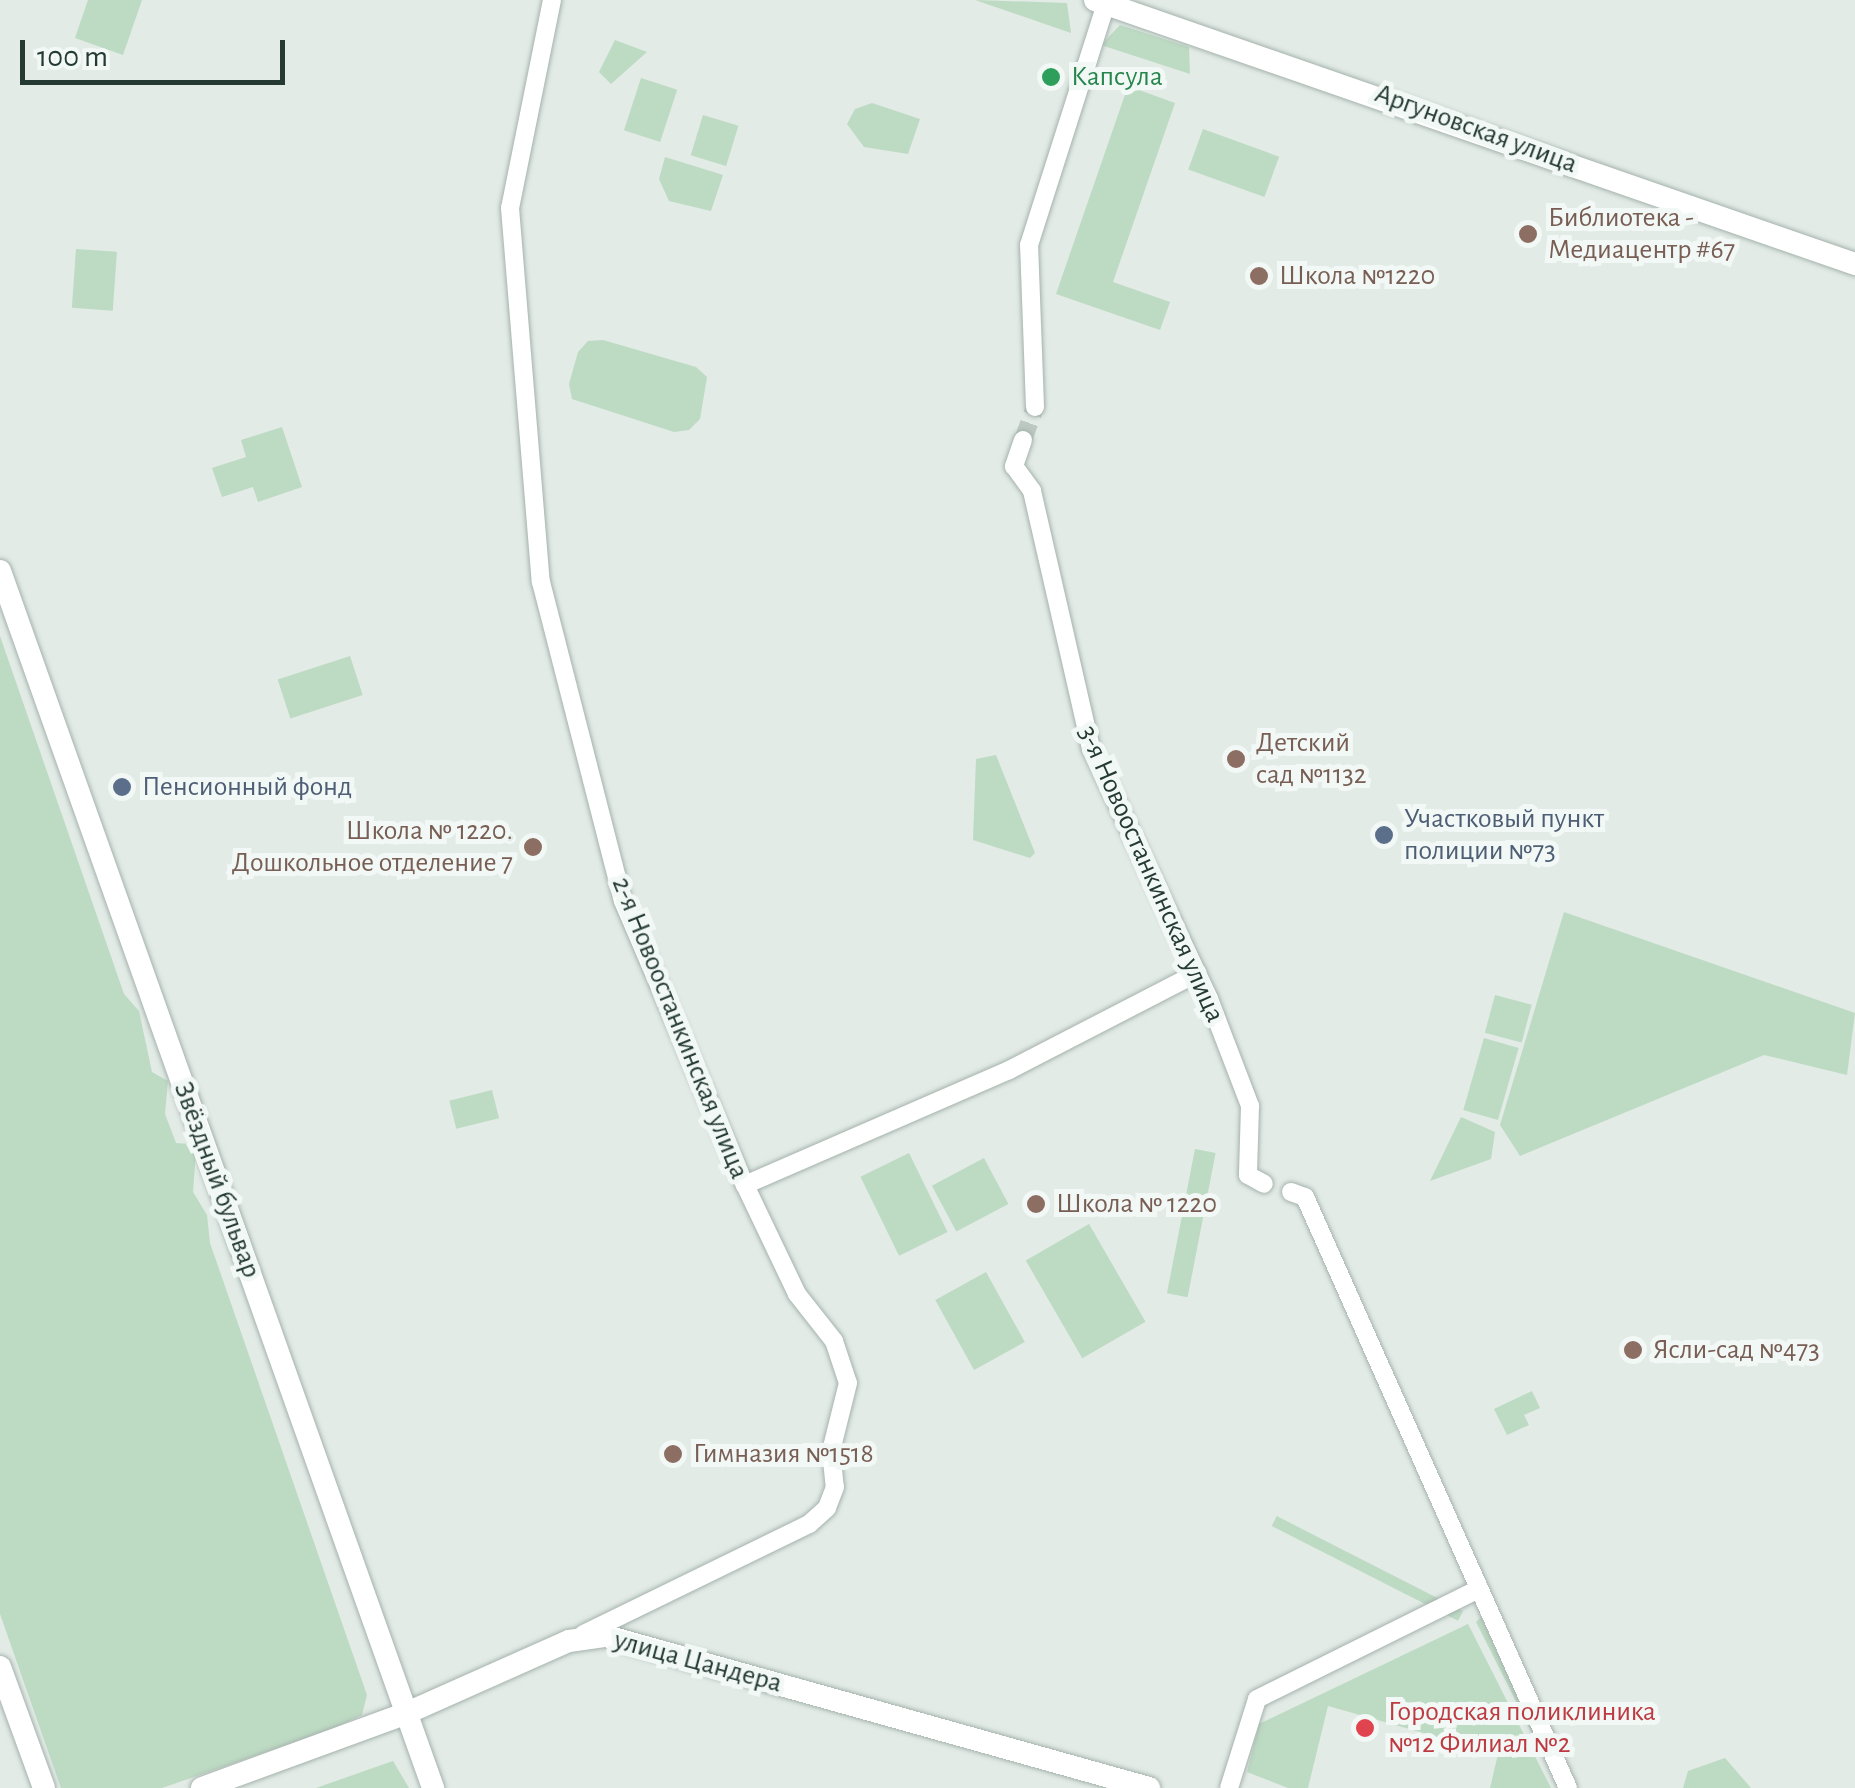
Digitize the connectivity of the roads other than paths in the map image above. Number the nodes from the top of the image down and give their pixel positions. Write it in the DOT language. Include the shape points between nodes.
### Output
graph roads {
  1 [pos="552,0"];
  2 [pos="1101,2"];
  3 [pos="1855,264"];
  4 [pos="1035,406"];
  5 [pos="1023,440"];
  6 [pos="0,572"];
  7 [pos="1197,973"];
  8 [pos="1264,1184"];
  9 [pos="745,1185"];
  10 [pos="1293,1193"];
  11 [pos="1478,1590"];
  12 [pos="569,1641"];
  13 [pos="0,1667"];
  14 [pos="407,1713"];
  15 [pos="1136,1786"];
  16 [pos="44,1788"];
  17 [pos="202,1788"];
  18 [pos="432,1788"];
  19 [pos="1229,1788"];
  20 [pos="1568,1788"];
  1 -- 9 [label="street, 2-я Новоостанкинская улица" via="510,208 541,582 619,889"];
  2 -- 3 [label="street, Аргуновская улица"];
  2 -- 4 [label="street" via="1029,245"];
  5 -- 7 [label="street, 3-я Новоостанкинская улица" via="1014,466 1032,490 1091,748"];
  6 -- 14 [label="street, Звёздный бульвар"];
  7 -- 8 [label="street, 3-я Новоостанкинская улица" via="1250,1106 1248,1175"];
  7 -- 9 [label="street" via="1009,1070"];
  9 -- 12 [label="street, 2-я Новоостанкинская улица" via="797,1294 844,1362 848,1383 831,1451 835,1486 828,1508 793,1532"];
  10 -- 11 [label="street" via="1304,1196"];
  11 -- 19 [label="street" via="1257,1699"];
  11 -- 20 [label="street"];
  12 -- 14 [label="street, улица Цандера"];
  12 -- 15 [label="street, улица Цандера" via="625,1640"];
  13 -- 16 [label="street"];
  14 -- 17 [label="street, улица Цандера"];
  14 -- 18 [label="street, Звёздный бульвар"];
}
